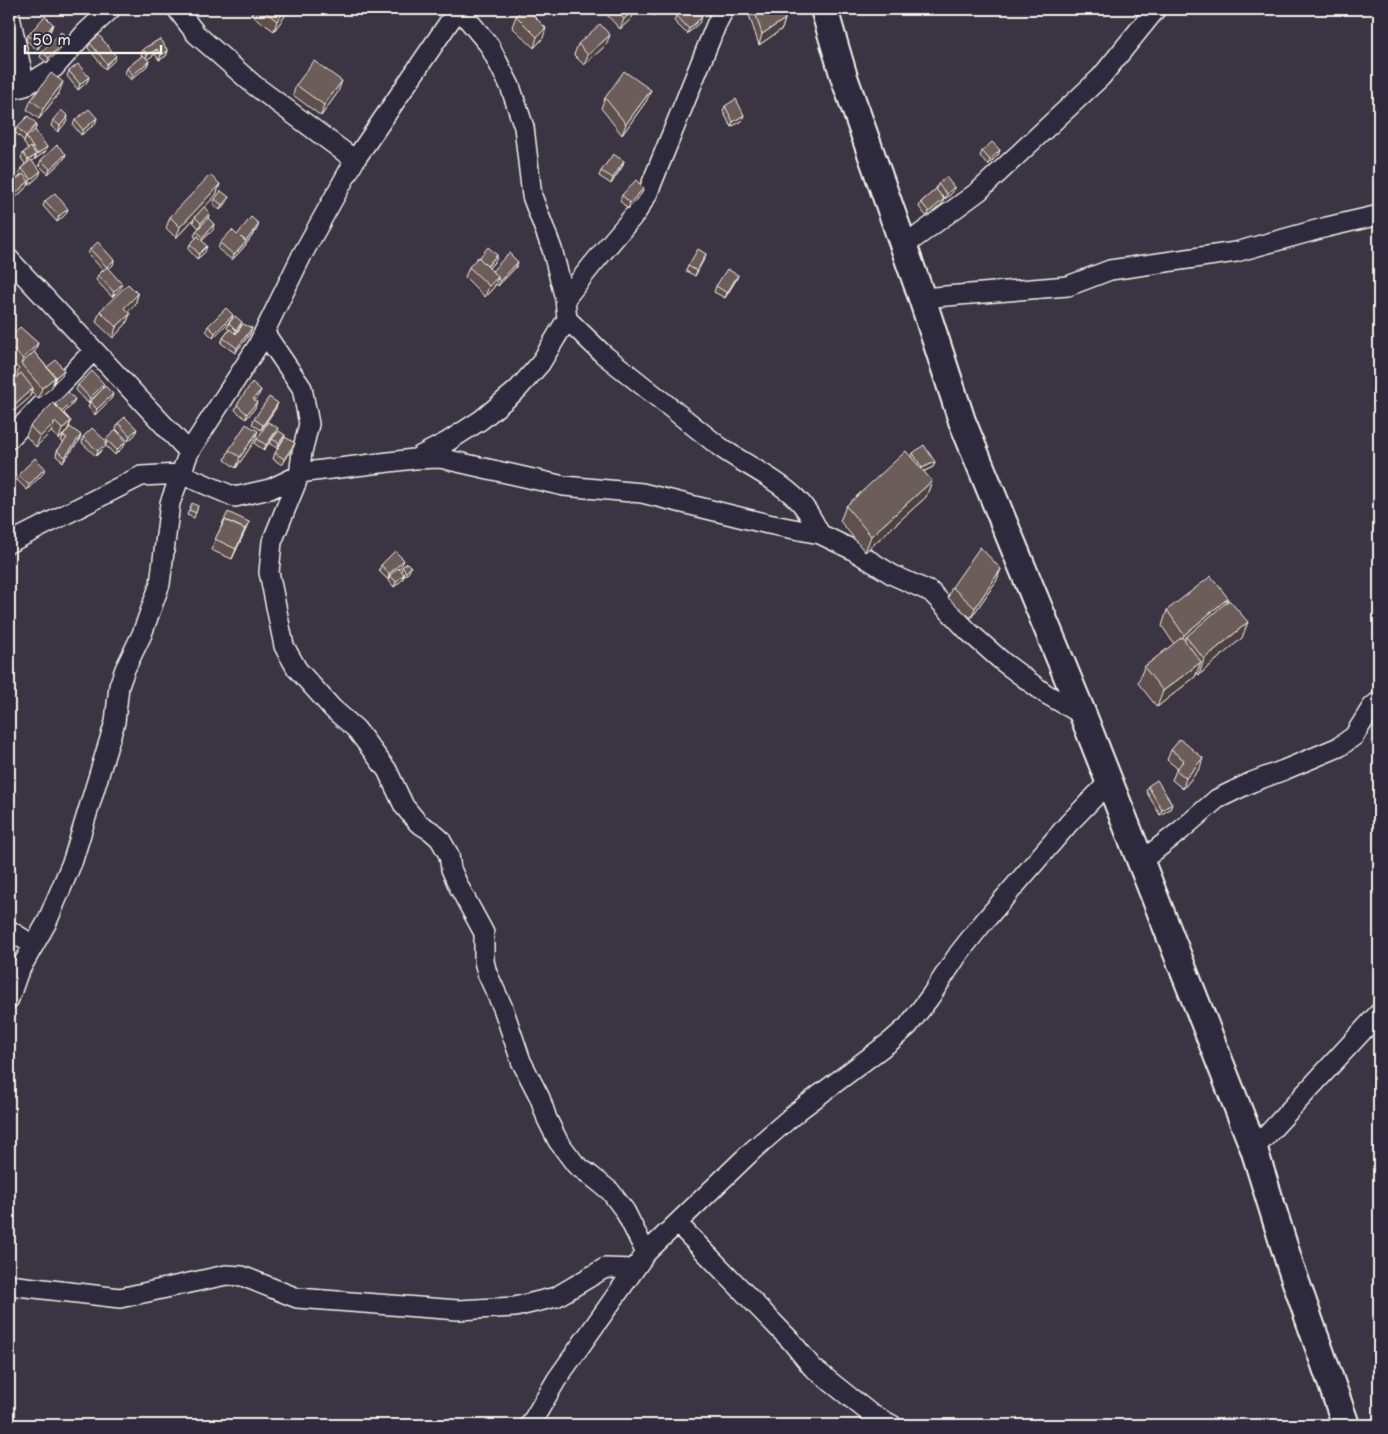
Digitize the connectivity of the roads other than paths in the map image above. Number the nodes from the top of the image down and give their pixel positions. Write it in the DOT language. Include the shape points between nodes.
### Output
graph roads {
  1 [pos="111,9"];
  2 [pos="177,9"];
  3 [pos="459,9"];
  4 [pos="724,9"];
  5 [pos="824,9"];
  6 [pos="1156,9"];
  7 [pos="9,12"];
  8 [pos="17,88"];
  9 [pos="355,160"];
  10 [pos="1379,216"];
  11 [pos="904,246"];
  12 [pos="9,259"];
  13 [pos="922,298"];
  14 [pos="565,299"];
  15 [pos="567,319"];
  16 [pos="264,332"];
  17 [pos="94,350"];
  18 [pos="9,439"];
  19 [pos="190,452"];
  20 [pos="414,459"];
  21 [pos="181,474"];
  22 [pos="299,476"];
  23 [pos="820,534"];
  24 [pos="9,543"];
  25 [pos="1379,701"];
  26 [pos="1083,715"];
  27 [pos="1109,782"];
  28 [pos="1140,862"];
  29 [pos="9,930"];
  30 [pos="33,945"];
  31 [pos="9,1000"];
  32 [pos="1379,1014"];
  33 [pos="1254,1150"];
  34 [pos="677,1223"];
  35 [pos="646,1253"];
  36 [pos="634,1270"];
  37 [pos="9,1285"];
  38 [pos="530,1425"];
  39 [pos="892,1425"];
  40 [pos="1346,1425"];
  1 -- 8 [label="street" via="54,68"];
  2 -- 9 [label="street" via="196,34 254,85"];
  3 -- 9 [label="street"];
  3 -- 14 [label="street" via="489,45 510,86 524,127 532,196 552,249"];
  4 -- 14 [label="street" via="647,195 636,213"];
  5 -- 11 [label="street" via="844,77"];
  6 -- 11 [label="street" via="1087,91 979,192"];
  7 -- 8 [label="street"];
  9 -- 16 [label="street"];
  10 -- 13 [label="street" via="1236,252 1110,270 1068,286"];
  11 -- 13 [label="street"];
  12 -- 17 [label="street"];
  13 -- 26 [label="street" via="962,422"];
  14 -- 15 [label="street"];
  15 -- 20 [label="street" via="540,364 517,390 481,420"];
  15 -- 23 [label="street" via="603,354 720,447 796,498"];
  16 -- 19 [label="street"];
  16 -- 22 [label="street" via="302,388 309,424"];
  17 -- 18 [label="street"];
  17 -- 19 [label="street"];
  19 -- 21 [label="street"];
  20 -- 22 [label="street" via="306,472"];
  20 -- 23 [label="street" via="440,458 564,486 642,493"];
  21 -- 22 [label="street" via="235,497 270,489"];
  21 -- 24 [label="street" via="141,476"];
  21 -- 30 [label="street" via="170,503 160,584 125,669 115,722 73,860"];
  22 -- 35 [label="street" via="272,542 269,572 284,646 297,669 333,710 356,729 387,770 404,806 418,824 440,839 459,887 484,933 487,973 547,1119 576,1165 610,1191 625,1211"];
  23 -- 26 [label="street" via="893,575 931,592 1003,662 1046,694"];
  25 -- 28 [label="street" via="1354,736 1339,747 1218,799"];
  26 -- 27 [label="street"];
  27 -- 28 [label="street"];
  27 -- 34 [label="street" via="982,924 908,1026 798,1111"];
  28 -- 33 [label="street"];
  29 -- 30 [label="street"];
  30 -- 31 [label="street" via="18,973"];
  32 -- 33 [label="street"];
  33 -- 40 [label="street"];
  34 -- 35 [label="street"];
  34 -- 39 [label="street" via="812,1367 872,1414"];
  35 -- 36 [label="street"];
  36 -- 37 [label="street" via="605,1268 556,1297 515,1307 458,1310 296,1298 242,1276 226,1275 120,1298"];
  36 -- 38 [label="street" via="557,1379"];
}
